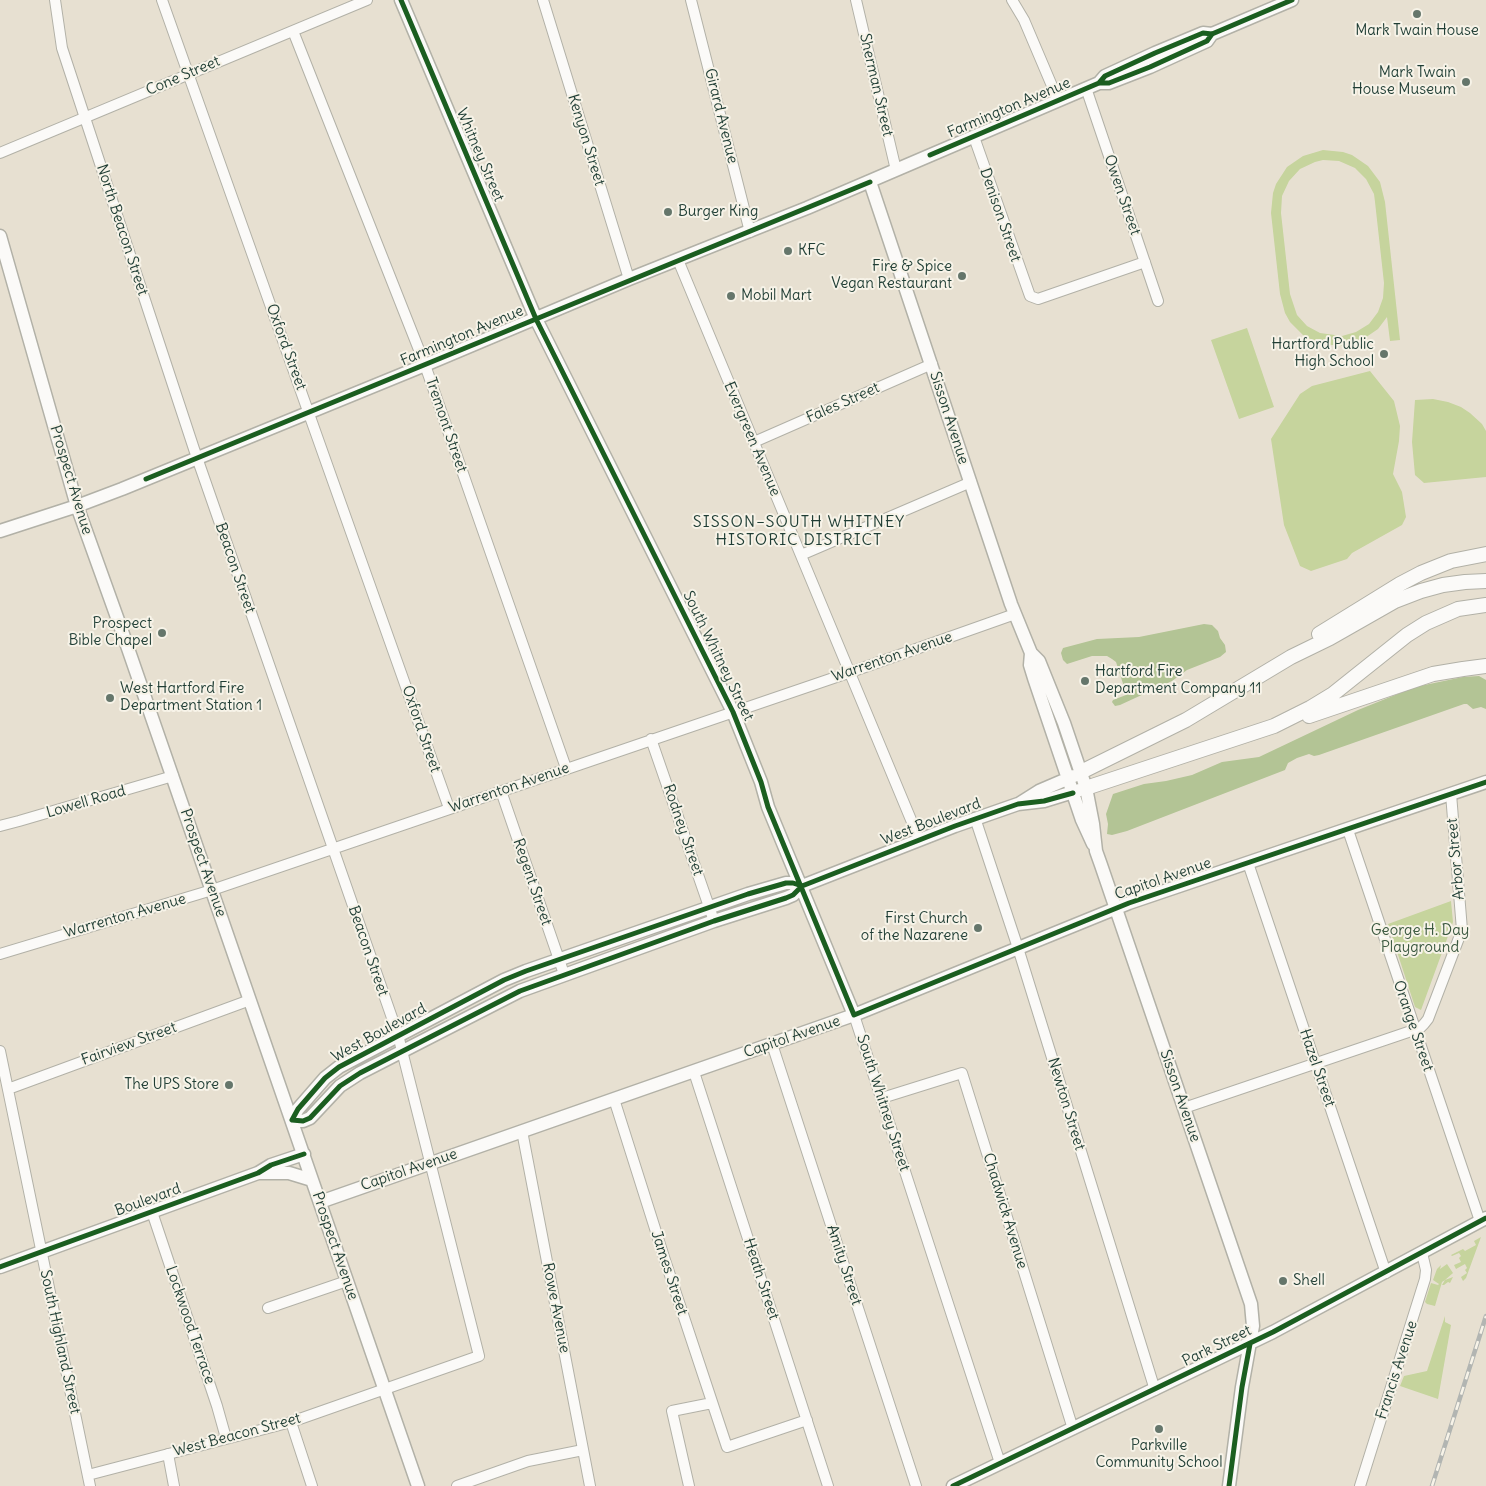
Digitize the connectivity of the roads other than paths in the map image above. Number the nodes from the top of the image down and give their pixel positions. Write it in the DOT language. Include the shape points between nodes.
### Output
graph roads {
  1 [pos="55,0"];
  2 [pos="162,0"];
  3 [pos="367,0"];
  4 [pos="401,0"];
  5 [pos="544,0"];
  6 [pos="691,0"];
  7 [pos="856,0"];
  8 [pos="1012,0"];
  9 [pos="1292,0"];
  10 [pos="293,31"];
  11 [pos="189,74"];
  12 [pos="1086,88"];
  13 [pos="1058,100"];
  14 [pos="85,118"];
  15 [pos="974,137"];
  16 [pos="0,153"];
  17 [pos="896,170"];
  18 [pos="870,182"];
  19 [pos="750,232"];
  20 [pos="0,236"];
  21 [pos="678,260"];
  22 [pos="1145,262"];
  23 [pos="629,279"];
  24 [pos="1158,301"];
  25 [pos="536,319"];
  26 [pos="932,364"];
  27 [pos="425,365"];
  28 [pos="310,412"];
  29 [pos="754,442"];
  30 [pos="197,458"];
  31 [pos="971,482"];
  32 [pos="77,506"];
  33 [pos="0,531"];
  34 [pos="1486,554"];
  35 [pos="801,555"];
  36 [pos="1486,581"];
  37 [pos="1393,595"];
  38 [pos="1486,605"];
  39 [pos="1015,614"];
  40 [pos="1486,666"];
  41 [pos="851,672"];
  42 [pos="1046,693"];
  43 [pos="733,712"];
  44 [pos="1274,726"];
  45 [pos="651,739"];
  46 [pos="566,768"];
  47 [pos="1081,772"];
  48 [pos="173,776"];
  49 [pos="1068,778"];
  50 [pos="1486,782"];
  51 [pos="1079,790"];
  52 [pos="501,791"];
  53 [pos="1451,794"];
  54 [pos="1018,804"];
  55 [pos="449,808"];
  56 [pos="976,818"];
  57 [pos="0,826"];
  58 [pos="1348,830"];
  59 [pos="919,839"];
  60 [pos="332,848"];
  61 [pos="1248,863"];
  62 [pos="802,886"];
  63 [pos="212,890"];
  64 [pos="709,908"];
  65 [pos="1116,908"];
  66 [pos="714,921"];
  67 [pos="1018,948"];
  68 [pos="0,954"];
  69 [pos="559,959"];
  70 [pos="564,974"];
  71 [pos="478,993"];
  72 [pos="250,1000"];
  73 [pos="485,1008"];
  74 [pos="854,1015"];
  75 [pos="1414,1030"];
  76 [pos="398,1035"];
  77 [pos="772,1044"];
  78 [pos="0,1051"];
  79 [pos="402,1051"];
  80 [pos="1315,1063"];
  81 [pos="694,1072"];
  82 [pos="8,1089"];
  83 [pos="882,1098"];
  84 [pos="614,1099"];
  85 [pos="1184,1108"];
  86 [pos="292,1120"];
  87 [pos="522,1131"];
  88 [pos="304,1154"];
  89 [pos="430,1163"];
  90 [pos="258,1173"];
  91 [pos="312,1180"];
  92 [pos="320,1202"];
  93 [pos="152,1212"];
  94 [pos="1483,1220"];
  95 [pos="42,1251"];
  96 [pos="1422,1253"];
  97 [pos="0,1267"];
  98 [pos="1386,1273"];
  99 [pos="347,1281"];
  100 [pos="268,1308"];
  101 [pos="1250,1344"];
  102 [pos="385,1390"];
  103 [pos="1155,1390"];
  104 [pos="712,1403"];
  105 [pos="807,1420"];
  106 [pos="291,1422"];
  107 [pos="1073,1429"];
  108 [pos="226,1438"];
  109 [pos="584,1450"];
  110 [pos="168,1454"];
  111 [pos="1000,1463"];
  112 [pos="88,1475"];
  113 [pos="90,1486"];
  114 [pos="174,1486"];
  115 [pos="312,1486"];
  116 [pos="418,1486"];
  117 [pos="457,1486"];
  118 [pos="590,1486"];
  119 [pos="689,1486"];
  120 [pos="828,1486"];
  121 [pos="916,1486"];
  122 [pos="953,1486"];
  123 [pos="1229,1486"];
  124 [pos="1360,1486"];
  1 -- 14 [label="street, North Beacon Street" via="61,43"];
  2 -- 11 [label="street, Oxford Street"];
  3 -- 10 [label="street, Cone Street"];
  4 -- 25 [label="main road, Whitney Street"];
  5 -- 23 [label="street, Kenyon Street"];
  6 -- 19 [label="street, Girard Avenue"];
  7 -- 17 [label="street, Sherman Street"];
  8 -- 13 [label="street" via="1024,20"];
  9 -- 12 [label="main road, Farmington Avenue" via="1212,34 1208,41 1150,67"];
  10 -- 11 [label="street, Cone Street"];
  10 -- 27 [label="street, Tremont Street"];
  11 -- 14 [label="street, Cone Street"];
  11 -- 28 [label="street, Oxford Street"];
  12 -- 13 [label="main road, Farmington Avenue"];
  12 -- 22 [label="street, Owen Street"];
  13 -- 15 [label="main road, Farmington Avenue"];
  14 -- 16 [label="street, Cone Street"];
  14 -- 30 [label="street, North Beacon Street"];
  15 -- 17 [label="main road, Farmington Avenue"];
  15 -- 22 [label="street, Denison Street" via="1030,296 1038,299"];
  17 -- 18 [label="main road, Farmington Avenue"];
  18 -- 19 [label="main road, Farmington Avenue"];
  18 -- 26 [label="main road, Sisson Avenue"];
  19 -- 21 [label="main road, Farmington Avenue"];
  20 -- 32 [label="main road, Prospect Avenue"];
  21 -- 23 [label="main road, Farmington Avenue"];
  21 -- 29 [label="street, Evergreen Avenue"];
  22 -- 24 [label="street, Owen Street"];
  23 -- 25 [label="main road, Farmington Avenue"];
  25 -- 27 [label="main road, Farmington Avenue"];
  25 -- 43 [label="main road, South Whitney Street"];
  26 -- 29 [label="street, Fales Street"];
  26 -- 31 [label="main road, Sisson Avenue"];
  27 -- 28 [label="main road, Farmington Avenue"];
  27 -- 46 [label="street, Tremont Street"];
  28 -- 30 [label="main road, Farmington Avenue"];
  28 -- 55 [label="street, Oxford Street"];
  29 -- 35 [label="street, Evergreen Avenue"];
  30 -- 32 [label="main road, Farmington Avenue"];
  30 -- 60 [label="street, Beacon Street"];
  31 -- 35 [label="street"];
  31 -- 39 [label="main road, Sisson Avenue"];
  32 -- 33 [label="main road, Farmington Avenue"];
  32 -- 48 [label="main road, Prospect Avenue"];
  34 -- 37 [label="highway" via="1439,565 1411,577"];
  35 -- 41 [label="street, Evergreen Avenue"];
  36 -- 37 [label="highway"];
  37 -- 47 [label="highway" via="1330,638 1291,657 1186,720"];
  38 -- 44 [label="highway" via="1458,609 1426,623 1333,694"];
  39 -- 41 [label="street, Warrenton Avenue"];
  39 -- 42 [label="main road, Sisson Avenue" via="1031,653 1039,661"];
  40 -- 44 [label="highway" via="1449,671 1404,683"];
  41 -- 43 [label="street, Warrenton Avenue"];
  41 -- 59 [label="street, Evergreen Avenue"];
  42 -- 47 [label="main road, Sisson Avenue"];
  42 -- 49 [label="main road, Sisson Avenue"];
  43 -- 45 [label="street, Warrenton Avenue"];
  43 -- 62 [label="main road, South Whitney Street"];
  44 -- 51 [label="highway"];
  45 -- 46 [label="street, Warrenton Avenue"];
  45 -- 64 [label="street, Rodney Street"];
  46 -- 52 [label="street, Warrenton Avenue"];
  47 -- 49 [label="main road, West Boulevard"];
  47 -- 51 [label="main road, Sisson Avenue"];
  48 -- 57 [label="street, Lowell Road"];
  48 -- 63 [label="main road, Prospect Avenue"];
  49 -- 51 [label="main road, Sisson Avenue"];
  49 -- 54 [label="main road, West Boulevard"];
  50 -- 53 [label="main road, Capitol Avenue"];
  51 -- 54 [label="main road, West Boulevard" via="1044,801"];
  51 -- 65 [label="main road, Sisson Avenue" via="1093,824 1096,851"];
  52 -- 55 [label="street, Warrenton Avenue"];
  52 -- 69 [label="street, Regent Street"];
  53 -- 58 [label="main road, Capitol Avenue"];
  53 -- 75 [label="street, Arbor Street" via="1462,930 1428,1019"];
  54 -- 56 [label="main road, West Boulevard"];
  55 -- 60 [label="street, Warrenton Avenue"];
  56 -- 59 [label="main road, West Boulevard"];
  56 -- 67 [label="street, Newton Street"];
  58 -- 61 [label="main road, Capitol Avenue"];
  58 -- 75 [label="street, Orange Street"];
  59 -- 62 [label="main road, West Boulevard"];
  60 -- 63 [label="street, Warrenton Avenue"];
  60 -- 76 [label="street, Beacon Street"];
  61 -- 65 [label="main road, Capitol Avenue"];
  61 -- 80 [label="street, Hazel Street"];
  62 -- 64 [label="main road, West Boulevard" via="786,883"];
  62 -- 66 [label="main road, West Boulevard" via="786,898"];
  62 -- 74 [label="main road, South Whitney Street"];
  63 -- 68 [label="street, Warrenton Avenue"];
  63 -- 72 [label="main road, Prospect Avenue"];
  64 -- 66 [label="street, Rodney Street"];
  64 -- 69 [label="main road, West Boulevard"];
  65 -- 67 [label="main road, Capitol Avenue"];
  65 -- 85 [label="main road, Sisson Avenue"];
  66 -- 70 [label="main road, West Boulevard"];
  67 -- 74 [label="main road, Capitol Avenue"];
  67 -- 103 [label="street, Newton Street"];
  69 -- 70 [label="street, Regent Street"];
  69 -- 71 [label="main road, West Boulevard"];
  70 -- 73 [label="main road, West Boulevard"];
  71 -- 73 [label="main road"];
  71 -- 76 [label="main road, West Boulevard"];
  72 -- 82 [label="street, Fairview Street"];
  72 -- 86 [label="main road, Prospect Avenue"];
  73 -- 79 [label="main road, West Boulevard"];
  74 -- 77 [label="main road, Capitol Avenue"];
  74 -- 83 [label="street, South Whitney Street"];
  75 -- 80 [label="street"];
  75 -- 94 [label="street, Orange Street"];
  76 -- 79 [label="street, Beacon Street"];
  76 -- 86 [label="main road, West Boulevard" via="332,1072"];
  77 -- 81 [label="main road, Capitol Avenue"];
  77 -- 121 [label="street, Amity Street"];
  78 -- 82 [label="street, South Highland Street"];
  79 -- 86 [label="main road, West Boulevard" via="348,1080 306,1120"];
  79 -- 89 [label="street, Beacon Street"];
  80 -- 85 [label="street"];
  80 -- 98 [label="street, Hazel Street"];
  81 -- 84 [label="main road, Capitol Avenue"];
  81 -- 105 [label="street, Heath Street"];
  82 -- 95 [label="street, South Highland Street"];
  83 -- 107 [label="street, Chadwick Avenue" via="962,1072"];
  83 -- 111 [label="street, South Whitney Street"];
  84 -- 87 [label="main road, Capitol Avenue"];
  84 -- 104 [label="street, James Street"];
  85 -- 101 [label="main road, Sisson Avenue" via="1252,1304 1254,1318"];
  86 -- 88 [label="main road, Prospect Avenue"];
  87 -- 89 [label="main road, Capitol Avenue"];
  87 -- 109 [label="street, Rowe Avenue"];
  88 -- 90 [label="main road, Boulevard"];
  88 -- 91 [label="main road, Prospect Avenue"];
  89 -- 92 [label="main road, Capitol Avenue"];
  89 -- 102 [label="street, Beacon Street" via="479,1356"];
  90 -- 91 [label="main road, Boulevard" via="282,1172"];
  90 -- 93 [label="main road, Boulevard"];
  91 -- 92 [label="main road, Prospect Avenue"];
  92 -- 99 [label="main road, Prospect Avenue"];
  93 -- 95 [label="main road, Boulevard"];
  93 -- 108 [label="street, Lockwood Terrace"];
  94 -- 96 [label="main road, Park Street"];
  95 -- 97 [label="main road, Boulevard"];
  95 -- 112 [label="street, South Highland Street"];
  96 -- 98 [label="main road, Park Street"];
  96 -- 124 [label="street, Francis Avenue" via="1426,1279"];
  98 -- 101 [label="main road, Park Street"];
  99 -- 100 [label="street"];
  99 -- 102 [label="main road, Prospect Avenue"];
  101 -- 103 [label="main road, Park Street"];
  101 -- 123 [label="main road, Sisson Avenue"];
  102 -- 106 [label="street, West Beacon Street"];
  102 -- 116 [label="main road, Prospect Avenue"];
  103 -- 107 [label="main road, Park Street"];
  104 -- 105 [label="street, James Street" via="727,1447"];
  104 -- 119 [label="street" via="672,1411"];
  105 -- 120 [label="street, Heath Street"];
  106 -- 108 [label="street, West Beacon Street"];
  106 -- 115 [label="street"];
  107 -- 111 [label="main road, Park Street"];
  108 -- 110 [label="street, West Beacon Street"];
  109 -- 117 [label="street" via="528,1461"];
  109 -- 118 [label="street, Rowe Avenue"];
  110 -- 112 [label="street, West Beacon Street"];
  110 -- 114 [label="street"];
  111 -- 122 [label="main road, Park Street"];
  112 -- 113 [label="street, South Highland Street"];
}
